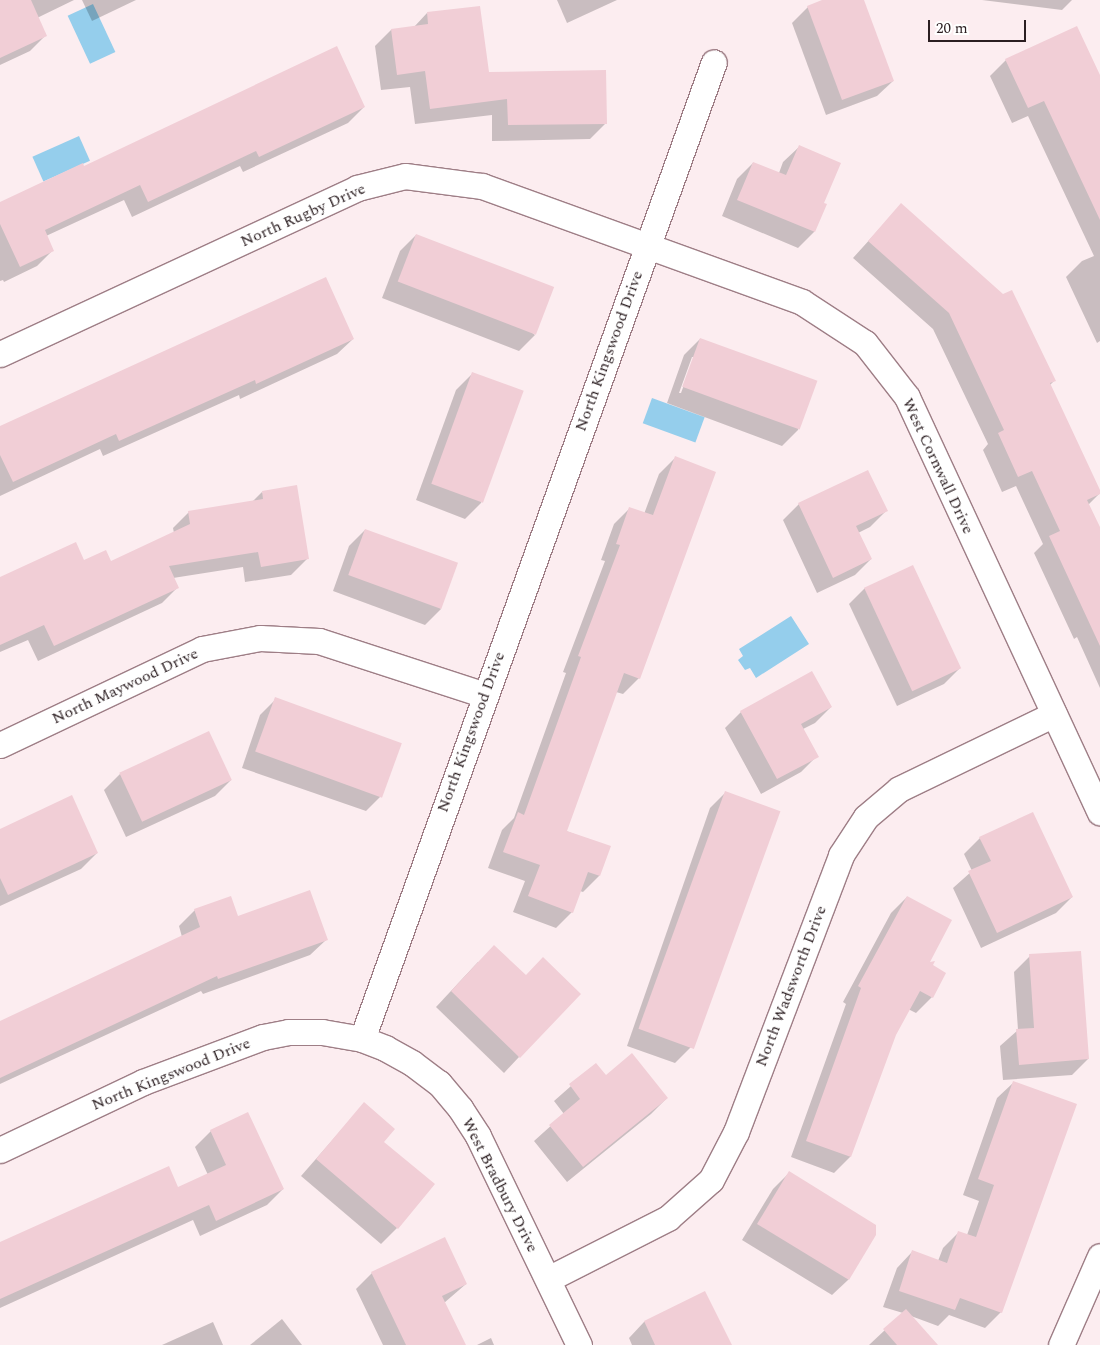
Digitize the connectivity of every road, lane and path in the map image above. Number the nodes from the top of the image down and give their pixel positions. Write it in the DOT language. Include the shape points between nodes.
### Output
graph roads {
  1 [pos="714,62"];
  2 [pos="647,246"];
  3 [pos="0,354"];
  4 [pos="484,695"];
  5 [pos="1054,714"];
  6 [pos="0,745"];
  7 [pos="1100,812"];
  8 [pos="362,1039"];
  9 [pos="0,1150"];
  10 [pos="1100,1256"];
  11 [pos="548,1279"];
  12 [pos="579,1345"];
  13 [pos="1061,1345"];
  1 -- 2 [label="street, North Kingswood Drive"];
  2 -- 3 [label="street, North Rugby Drive" via="482,186 405,176 357,188"];
  2 -- 4 [label="street, North Kingswood Drive"];
  2 -- 5 [label="street, West Cornwall Drive" via="802,302 865,343 907,397"];
  4 -- 6 [label="street, North Maywood Drive" via="319,641 260,638 202,649"];
  4 -- 8 [label="street, North Kingswood Drive"];
  5 -- 7 [label="street, West Cornwall Drive"];
  5 -- 11 [label="street, North Wadsworth Drive" via="899,788 866,817 841,855 736,1132 711,1180 668,1218"];
  8 -- 9 [label="street, North Kingswood Drive" via="322,1032 288,1032 263,1037 143,1082"];
  8 -- 11 [label="street, West Bradbury Drive" via="412,1063 439,1083 460,1108 478,1136"];
  10 -- 13 [label="street"];
  11 -- 12 [label="street, West Bradbury Drive"];
}
